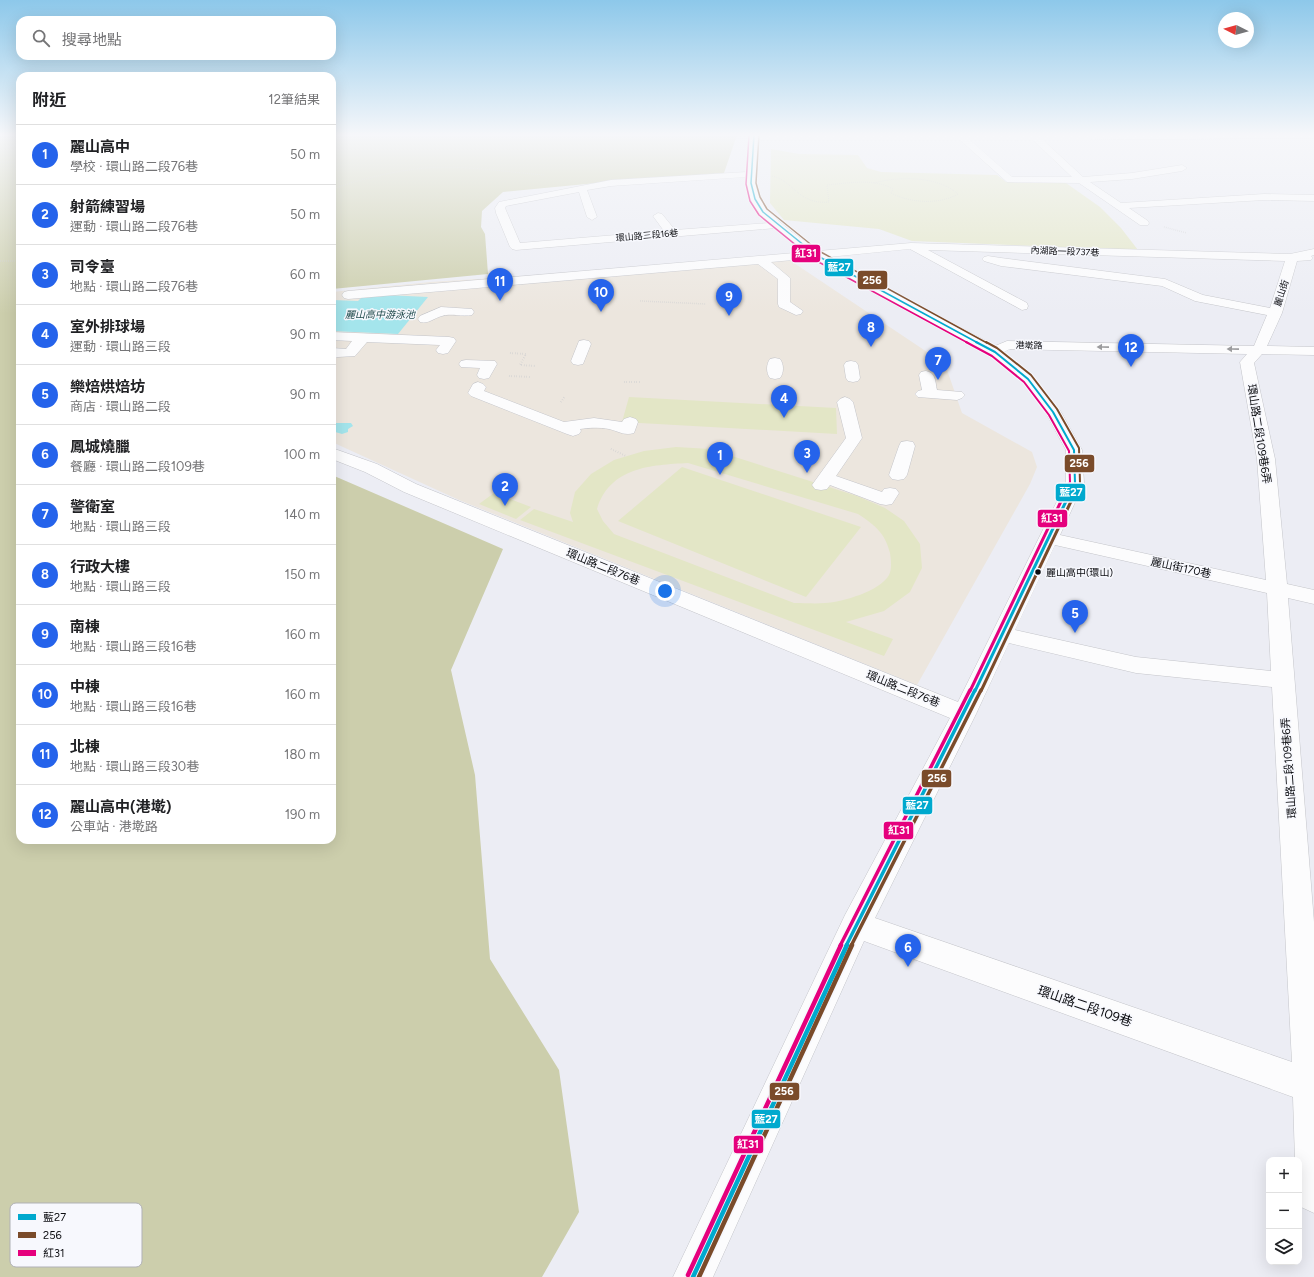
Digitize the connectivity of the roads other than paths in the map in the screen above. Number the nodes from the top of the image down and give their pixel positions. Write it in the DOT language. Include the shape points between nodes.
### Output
graph roads {
  1 [pos="549,195"];
  2 [pos="585,195"];
  3 [pos="754,195"];
  4 [pos="1102,195"];
  5 [pos="1314,198"];
  6 [pos="1119,206"];
  7 [pos="658,216"];
  8 [pos="592,217"];
  9 [pos="1144,223"];
  10 [pos="778,225"];
  11 [pos="676,233"];
  12 [pos="688,243"];
  13 [pos="911,246"];
  14 [pos="927,246"];
  15 [pos="1314,252"];
  16 [pos="696,254"];
  17 [pos="816,255"];
  18 [pos="1292,257"];
  19 [pos="1314,258"];
  20 [pos="760,260"];
  21 [pos="704,265"];
  22 [pos="348,295"];
  23 [pos="1022,306"];
  24 [pos="796,311"];
  25 [pos="467,312"];
  26 [pos="1275,313"];
  27 [pos="425,319"];
  28 [pos="336,336"];
  29 [pos="363,337"];
  30 [pos="584,344"];
  31 [pos="443,350"];
  32 [pos="1314,351"];
  33 [pos="336,352"];
  34 [pos="994,352"];
  35 [pos="1253,356"];
  36 [pos="578,361"];
  37 [pos="466,364"];
  38 [pos="1314,364"];
  39 [pos="927,376"];
  40 [pos="957,395"];
  41 [pos="845,402"];
  42 [pos="630,422"];
  43 [pos="907,446"];
  44 [pos="336,455"];
  45 [pos="898,475"];
  46 [pos="890,493"];
  47 [pos="1048,538"];
  48 [pos="1277,589"];
  49 [pos="1314,597"];
  50 [pos="1002,634"];
  51 [pos="1283,680"];
  52 [pos="964,714"];
  53 [pos="856,925"];
  54 [pos="1312,1086"];
  55 [pos="1314,1194"];
  56 [pos="693,1277"];
  1 -- 11 [label="street, 環山路三段16巷" via="503,204 500,208 516,247 550,250"];
  2 -- 8 [label="street"];
  3 -- 10 [label="street" via="764,212"];
  4 -- 6 [label="street"];
  5 -- 6 [label="street" via="1264,197"];
  6 -- 9 [label="street"];
  7 -- 11 [label="street"];
  10 -- 11 [label="street, 環山路三段16巷"];
  10 -- 17 [label="street"];
  11 -- 12 [label="street"];
  13 -- 14 [label="street, 內湖路一段737巷"];
  13 -- 17 [label="street, 內湖路一段737巷"];
  13 -- 23 [label="street"];
  14 -- 18 [label="street, 內湖路一段737巷"];
  14 -- 26 [label="street" via="1001,262 1165,282 1199,298"];
  15 -- 18 [label="street"];
  16 -- 21 [label="street"];
  17 -- 20 [label="street, 內湖路一段737巷"];
  17 -- 34 [label="street"];
  18 -- 19 [label="street, 內湖路一段737巷"];
  18 -- 26 [label="street, 麗山街"];
  20 -- 21 [label="street, 內湖路一段737巷"];
  20 -- 24 [label="street" via="784,278 784,304"];
  21 -- 22 [label="street, 內湖路一段737巷" via="455,289"];
  25 -- 27 [label="street" via="441,311"];
  26 -- 35 [label="street, 麗山街"];
  28 -- 29 [label="street"];
  29 -- 31 [label="street" via="449,341"];
  29 -- 33 [label="street" via="350,353"];
  30 -- 36 [label="street"];
  32 -- 35 [label="street, 港墘路"];
  34 -- 35 [label="street, 港墘路" via="1019,357"];
  34 -- 47 [label="street" via="1028,379 1053,412 1074,450 1075,483"];
  35 -- 38 [label="street, 港墘路"];
  35 -- 48 [label="street, 環山路二段109巷6弄" via="1266,459"];
  37 -- 42 [label="street" via="490,364 476,393 568,429 586,422 615,425 628,430"];
  39 -- 40 [label="street" via="926,394"];
  41 -- 46 [label="street" via="854,438 823,481 886,500"];
  43 -- 45 [label="street"];
  44 -- 52 [label="street, 環山路二段76巷" via="371,468 410,488"];
  47 -- 48 [label="street, 麗山街170巷"];
  47 -- 50 [label="street"];
  48 -- 49 [label="street, 麗山街170巷"];
  48 -- 51 [label="street, 環山路二段109巷6弄"];
  50 -- 51 [label="street" via="1136,665"];
  50 -- 52 [label="street"];
  51 -- 54 [label="street, 環山路二段109巷6弄"];
  52 -- 53 [label="street"];
  53 -- 54 [label="street, 環山路二段109巷"];
  53 -- 56 [label="street"];
  54 -- 55 [label="street, 環山路二段109巷6弄"];
}
